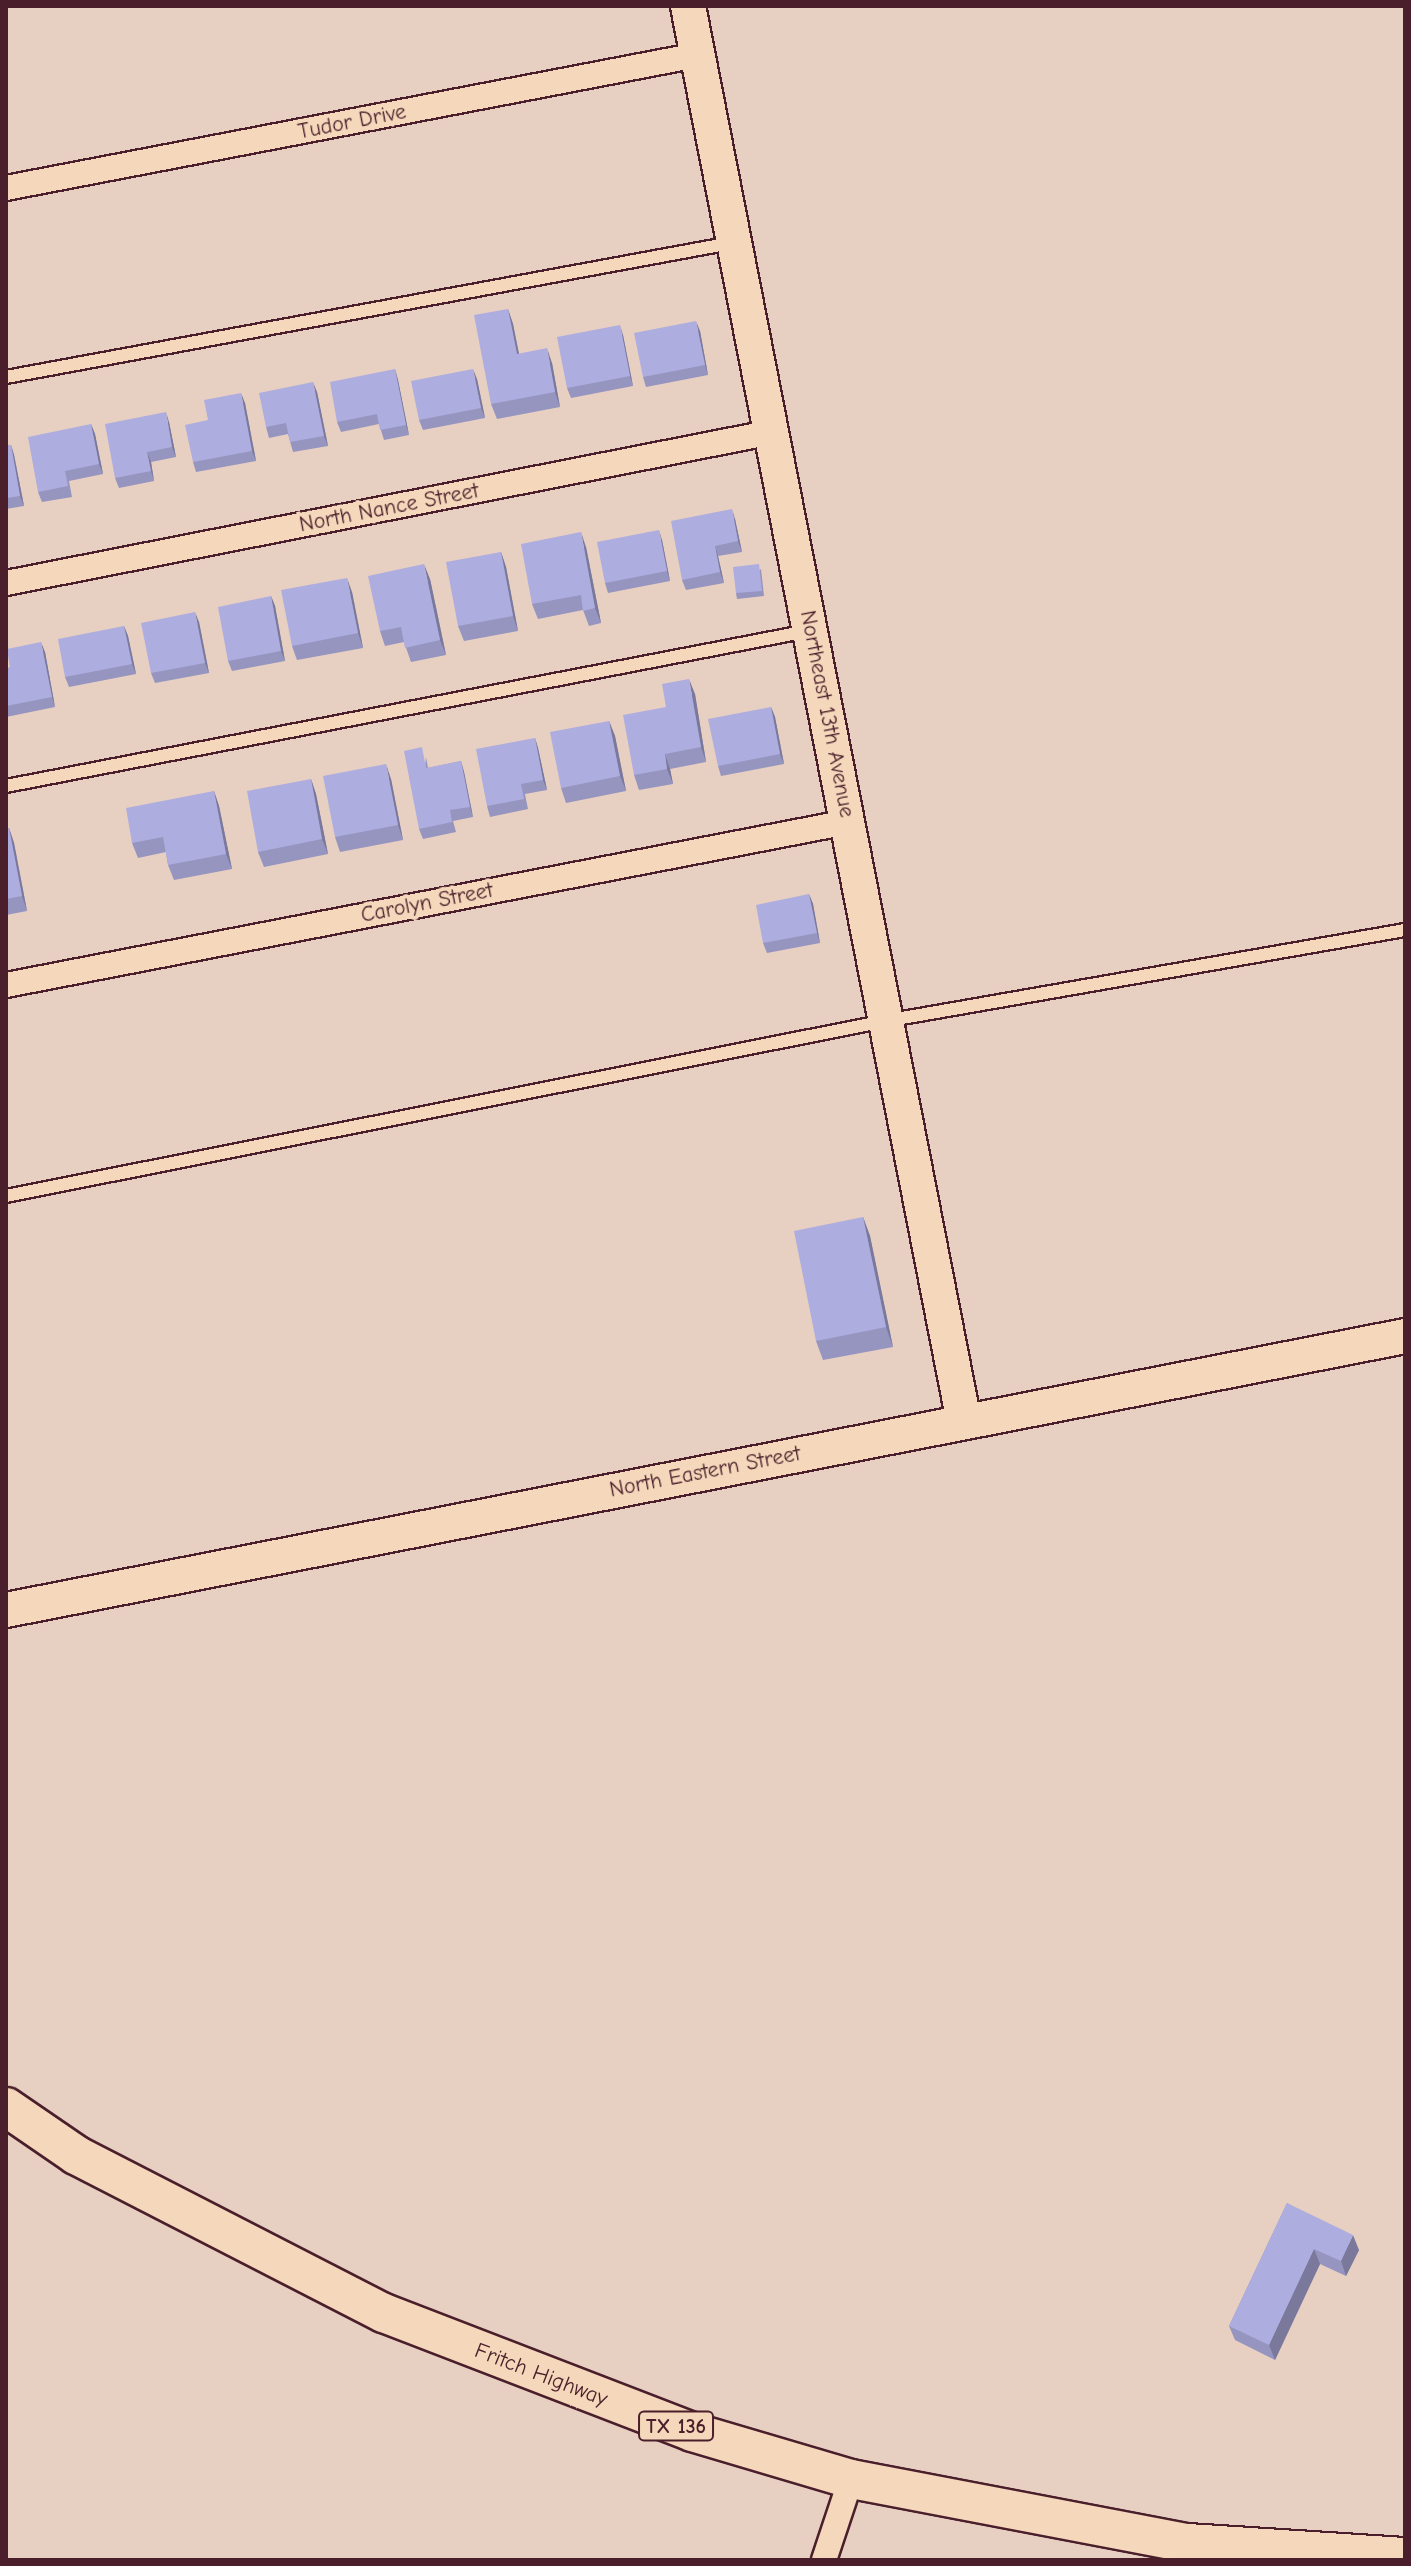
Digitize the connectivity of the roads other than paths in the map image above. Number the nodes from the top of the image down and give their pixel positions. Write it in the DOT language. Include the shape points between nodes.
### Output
graph roads {
  1 [pos="688,6"];
  2 [pos="697,55"];
  3 [pos="6,188"];
  4 [pos="735,243"];
  5 [pos="6,377"];
  6 [pos="773,432"];
  7 [pos="6,583"];
  8 [pos="811,630"];
  9 [pos="6,786"];
  10 [pos="848,822"];
  11 [pos="1405,930"];
  12 [pos="6,985"];
  13 [pos="885,1021"];
  14 [pos="6,1196"];
  15 [pos="1405,1336"];
  16 [pos="964,1422"];
  17 [pos="6,1610"];
  18 [pos="6,2107"];
  19 [pos="851,2479"];
  20 [pos="1187,2552"];
  21 [pos="1405,2557"];
  22 [pos="824,2560"];
  1 -- 2 [label="street, Northeast 13th Avenue"];
  2 -- 3 [label="street, Tudor Drive"];
  2 -- 4 [label="street, Northeast 13th Avenue"];
  4 -- 5 [label="lane"];
  4 -- 6 [label="street, Northeast 13th Avenue"];
  6 -- 7 [label="street, North Nance Street"];
  6 -- 8 [label="street, Northeast 13th Avenue"];
  8 -- 9 [label="lane"];
  8 -- 10 [label="street, Northeast 13th Avenue"];
  10 -- 12 [label="street, Carolyn Street"];
  10 -- 13 [label="street, Northeast 13th Avenue"];
  11 -- 13 [label="lane"];
  13 -- 14 [label="lane"];
  13 -- 16 [label="street, Northeast 13th Avenue"];
  15 -- 16 [label="street, North Eastern Street"];
  16 -- 17 [label="street, North Eastern Street"];
  18 -- 19 [label="main road, Fritch Highway / TX 136" via="76,2155 384,2313 647,2416"];
  19 -- 20 [label="main road, Fritch Highway / TX 136"];
  19 -- 22 [label="street"];
  20 -- 21 [label="main road, Fritch Highway / TX 136"];
}
